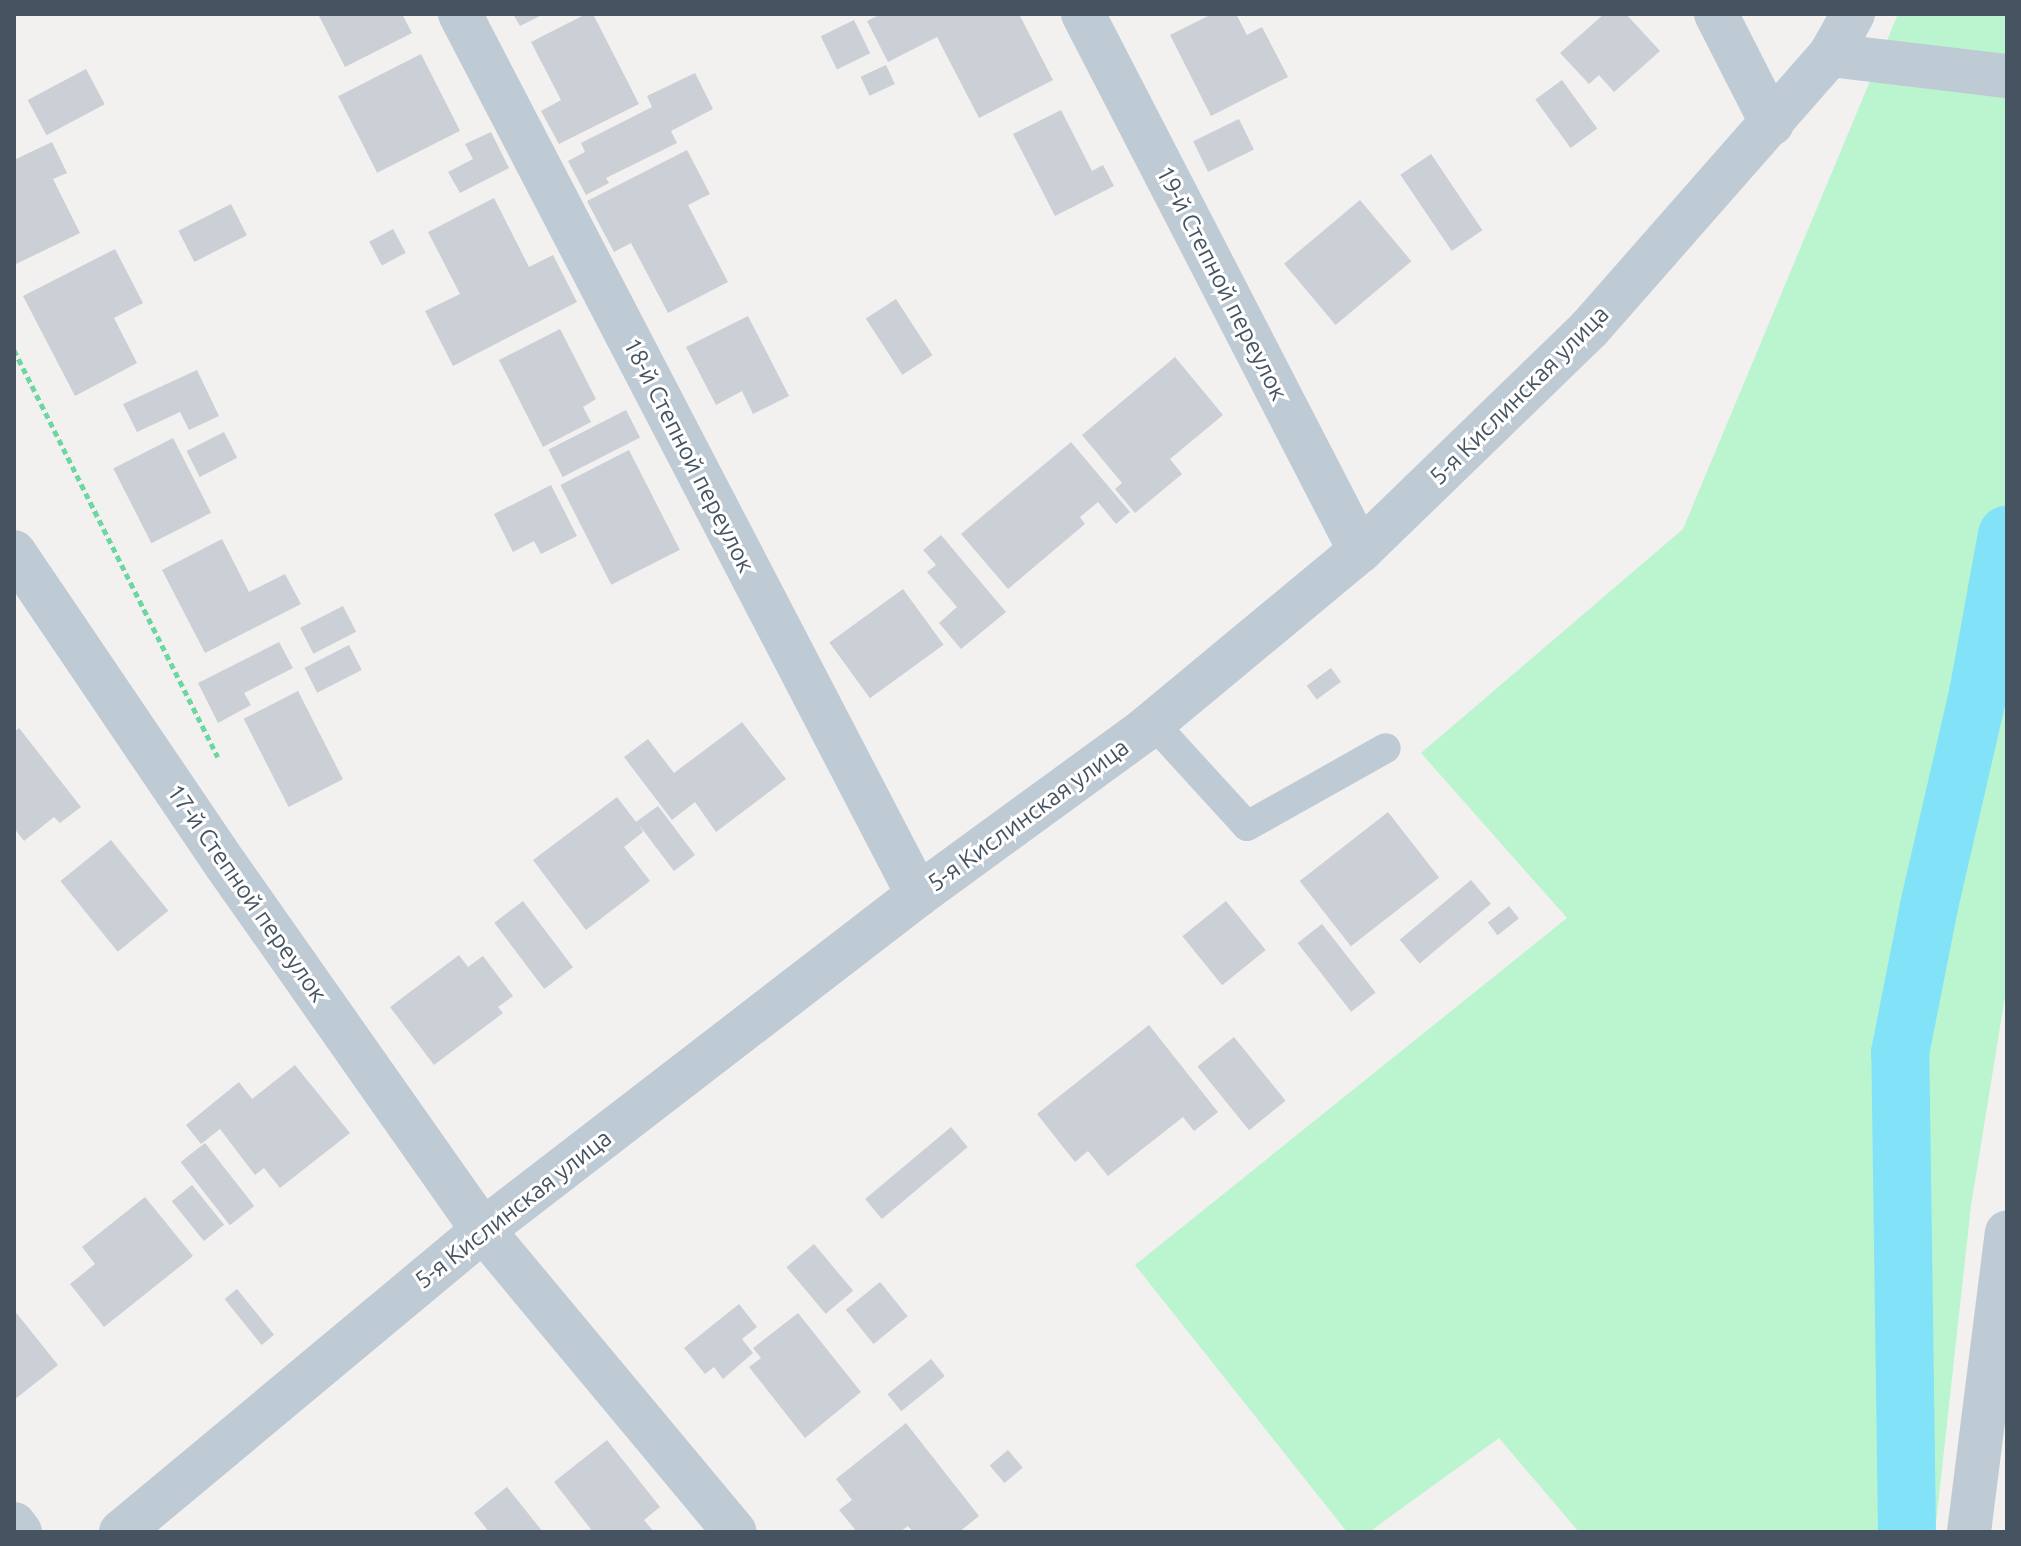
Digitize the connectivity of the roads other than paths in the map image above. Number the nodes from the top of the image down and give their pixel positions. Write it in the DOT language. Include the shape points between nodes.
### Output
graph roads {
  1 [pos="460,14"];
  2 [pos="1083,14"];
  3 [pos="1716,14"];
  4 [pos="1853,14"];
  5 [pos="1830,55"];
  6 [pos="2007,76"];
  7 [pos="1772,124"];
  8 [pos="1360,551"];
  9 [pos="14,552"];
  10 [pos="1153,723"];
  11 [pos="1386,748"];
  12 [pos="918,895"];
  13 [pos="483,1230"];
  14 [pos="2007,1232"];
  15 [pos="14,1524"];
  16 [pos="20,1532"];
  17 [pos="121,1532"];
  18 [pos="735,1532"];
  19 [pos="1969,1532"];
  1 -- 12 [label="street, 18-й Степной переулок"];
  2 -- 8 [label="street, 19-й Степной переулок"];
  3 -- 7 [label="street"];
  4 -- 5 [label="street, 5-я Кислинская улица"];
  5 -- 6 [label="street"];
  5 -- 7 [label="street, 5-я Кислинская улица"];
  7 -- 8 [label="street, 5-я Кислинская улица" via="1590,328"];
  8 -- 10 [label="street, 5-я Кислинская улица"];
  9 -- 13 [label="street, 17-й Степной переулок"];
  10 -- 11 [label="lane" via="1247,826"];
  10 -- 12 [label="street, 5-я Кислинская улица"];
  12 -- 13 [label="street, 5-я Кислинская улица"];
  13 -- 17 [label="street, 5-я Кислинская улица"];
  13 -- 18 [label="street, 17-й Степной переулок"];
  14 -- 19 [label="street"];
  15 -- 16 [label="street"];
}
